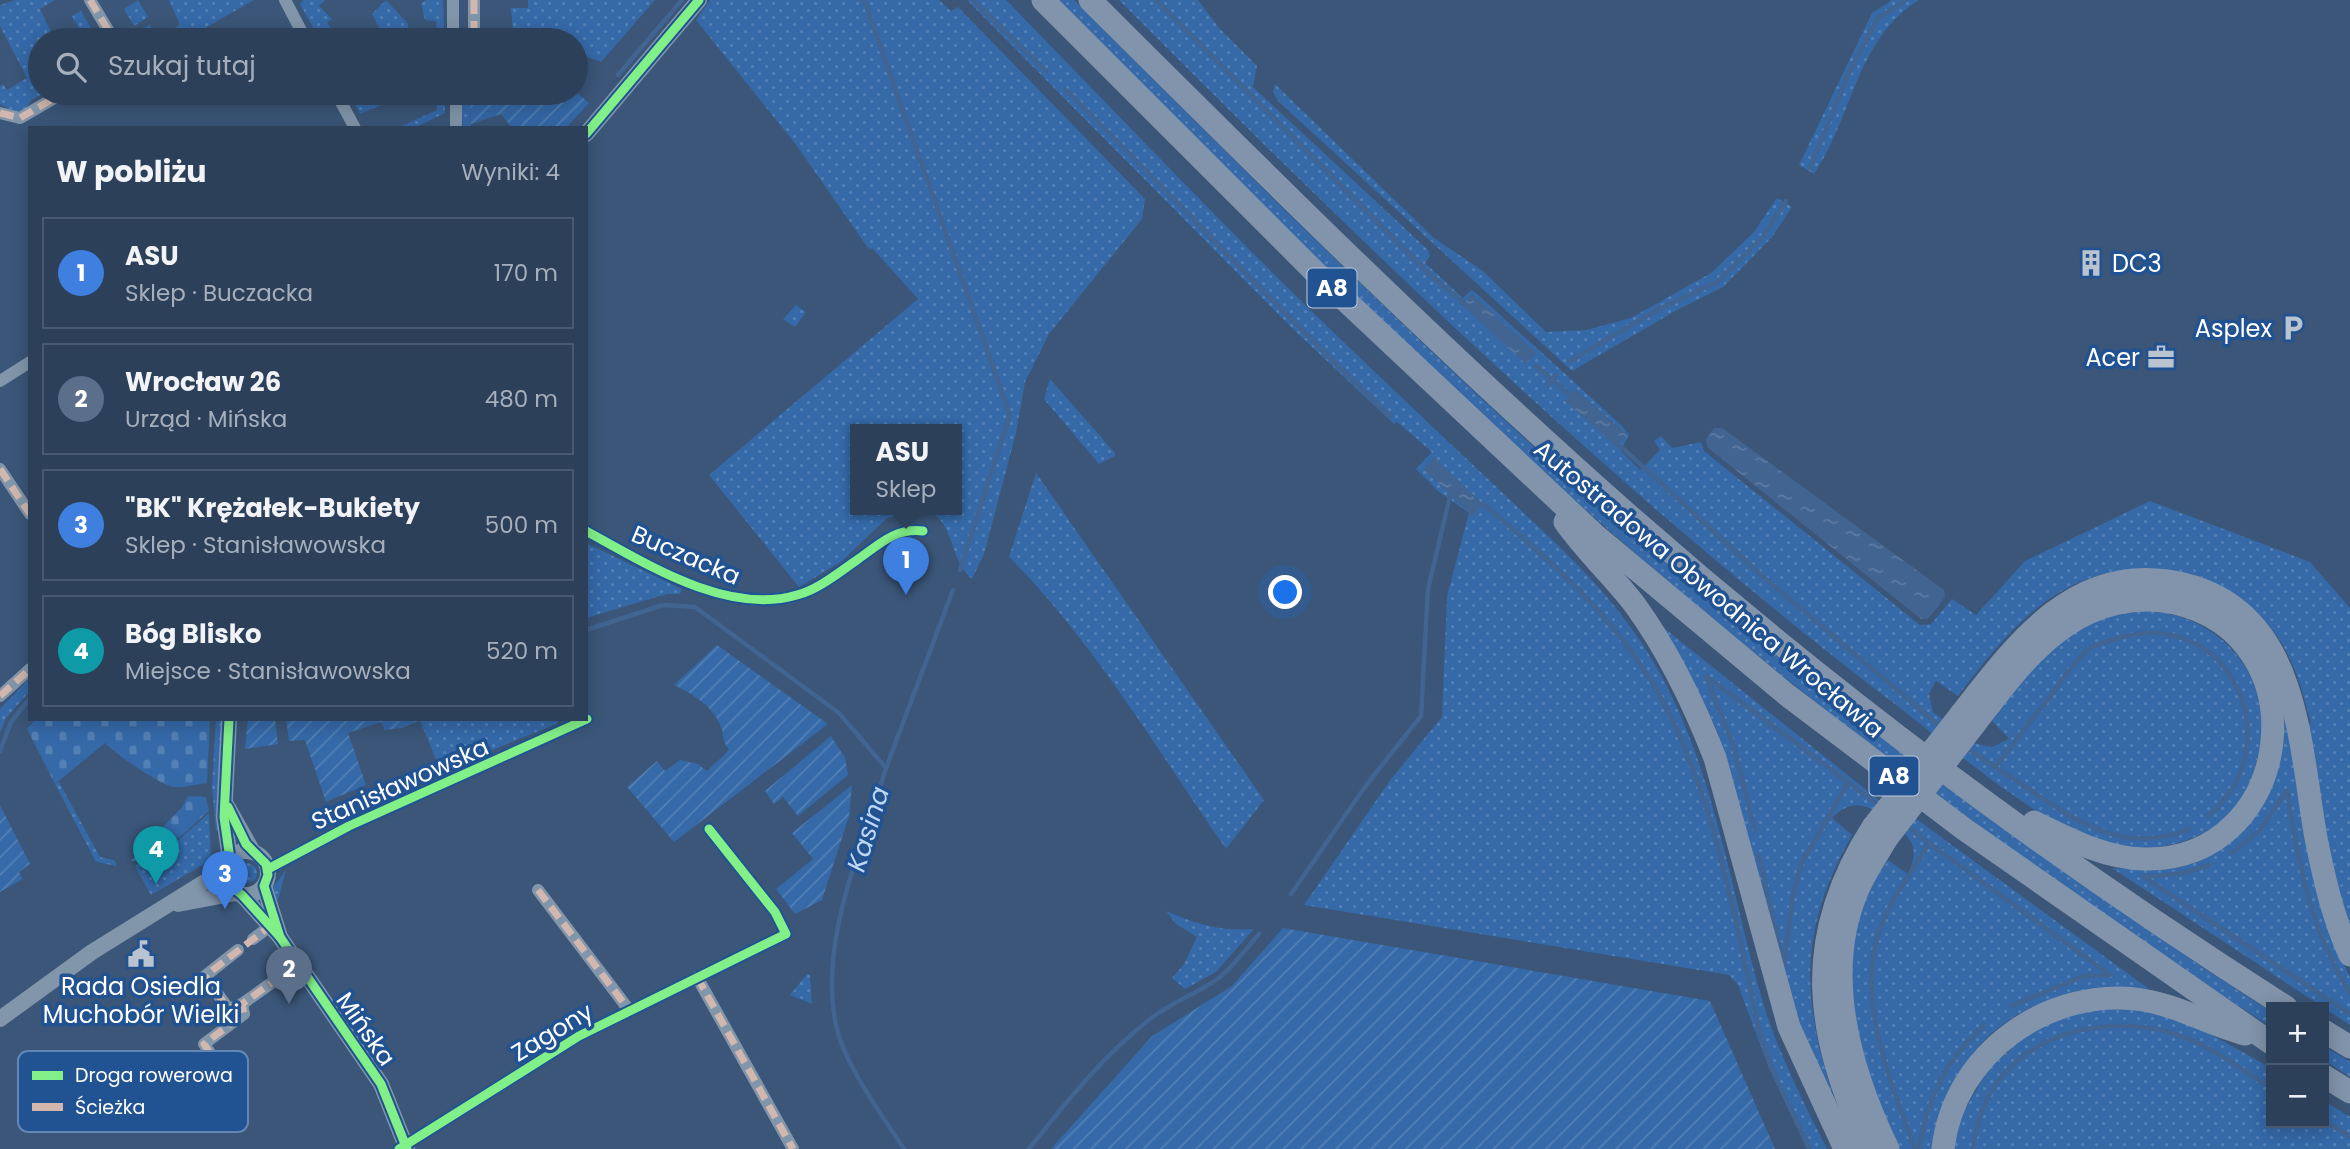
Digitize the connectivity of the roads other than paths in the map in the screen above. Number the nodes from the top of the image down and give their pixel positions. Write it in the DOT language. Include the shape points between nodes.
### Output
graph roads {
  1 [pos="90,0"];
  2 [pos="285,0"];
  3 [pos="453,0"];
  4 [pos="474,0"];
  5 [pos="699,0"];
  6 [pos="1043,0"];
  7 [pos="1090,0"];
  8 [pos="107,28"];
  9 [pos="300,28"];
  10 [pos="453,28"];
  11 [pos="474,28"];
  12 [pos="42,105"];
  13 [pos="343,105"];
  14 [pos="456,105"];
  15 [pos="0,113"];
  16 [pos="354,126"];
  17 [pos="457,126"];
  18 [pos="588,132"];
  19 [pos="28,363"];
  20 [pos="0,381"];
  21 [pos="0,469"];
  22 [pos="1542,488"];
  23 [pos="28,511"];
  24 [pos="923,531"];
  25 [pos="588,532"];
  26 [pos="28,671"];
  27 [pos="0,696"];
  28 [pos="1968,719"];
  29 [pos="229,721"];
  30 [pos="583,721"];
  31 [pos="1983,798"];
  32 [pos="227,806"];
  33 [pos="709,829"];
  34 [pos="1880,832"];
  35 [pos="253,852"];
  36 [pos="227,865"];
  37 [pos="268,869"];
  38 [pos="264,886"];
  39 [pos="538,890"];
  40 [pos="239,894"];
  41 [pos="172,905"];
  42 [pos="274,932"];
  43 [pos="253,939"];
  44 [pos="238,950"];
  45 [pos="2350,955"];
  46 [pos="298,964"];
  47 [pos="696,977"];
  48 [pos="2279,1002"];
  49 [pos="243,1004"];
  50 [pos="629,1010"];
  51 [pos="0,1019"];
  52 [pos="2329,1034"];
  53 [pos="2266,1039"];
  54 [pos="2266,1040"];
  55 [pos="2350,1047"];
  56 [pos="209,1051"];
  57 [pos="2329,1079"];
  58 [pos="2350,1093"];
  59 [pos="404,1148"];
  60 [pos="793,1149"];
  61 [pos="1845,1149"];
  62 [pos="1868,1149"];
  63 [pos="1888,1149"];
  64 [pos="1943,1149"];
  1 -- 8 [label="street"];
  2 -- 9 [label="street"];
  3 -- 10 [label="street"];
  4 -- 11 [label="street"];
  5 -- 18 [label="street"];
  6 -- 22 [label="highway, Autostradowa Obwodnica Wrocławia / A8" via="1313,270"];
  7 -- 31 [label="highway, Autostradowa Obwodnica Wrocławia / A8" via="1437,341 1581,473 1823,676"];
  12 -- 15 [label="street" via="20,118"];
  13 -- 16 [label="street"];
  14 -- 17 [label="street"];
  19 -- 20 [label="street"];
  21 -- 23 [label="street"];
  22 -- 53 [label="highway, Autostradowa Obwodnica Wrocławia / A8" via="1787,695 1981,842"];
  22 -- 61 [label="highway" via="1648,625 1703,726 1789,1027"];
  24 -- 25 [label="street, Buczacka" via="892,535 835,576 796,596 747,600 700,587"];
  26 -- 27 [label="street"];
  28 -- 31 [label="highway" via="2065,626 2097,608 2146,599 2194,609 2235,636 2264,676 2273,711 2273,750 2257,794 2220,835 2183,853 2146,859 2107,853"];
  28 -- 34 [label="highway, bridge"];
  28 -- 45 [label="highway" via="2028,633 2083,593 2111,583 2158,580 2193,587 2229,605 2264,638 2287,681 2299,723 2328,891"];
  29 -- 32 [label="street"];
  30 -- 37 [label="street, Stanisławowska" via="349,826"];
  31 -- 48 [label="highway, Autostradowa Obwodnica Wrocławia / A8" via="2208,958"];
  32 -- 35 [label="street"];
  32 -- 36 [label="street"];
  33 -- 47 [label="street, Zagony" via="775,912 786,934"];
  34 -- 62 [label="highway" via="1838,892 1826,938 1823,977 1836,1063"];
  34 -- 63 [label="highway" via="1855,898 1844,940 1841,977 1854,1059"];
  35 -- 36 [label="street" via="240,852"];
  35 -- 37 [label="street"];
  36 -- 40 [label="street" via="227,883"];
  36 -- 41 [label="street"];
  37 -- 38 [label="street"];
  38 -- 40 [label="street" via="255,894"];
  38 -- 42 [label="street, Mińska"];
  39 -- 50 [label="street"];
  40 -- 41 [label="street"];
  40 -- 42 [label="street, Mińska"];
  41 -- 51 [label="street" via="92,952"];
  42 -- 43 [label="street"];
  42 -- 46 [label="street, Mińska"];
  44 -- 49 [label="street" via="205,975 227,1007"];
  46 -- 49 [label="street"];
  46 -- 59 [label="street, Mińska" via="381,1084"];
  47 -- 50 [label="street, Zagony"];
  47 -- 60 [label="street"];
  49 -- 56 [label="street" via="244,1014 204,1044"];
  50 -- 59 [label="street, Zagony"];
  52 -- 55 [label="highway"];
  54 -- 64 [label="highway" via="2143,1000 2096,998 2059,1007 2007,1036 1978,1065 1951,1115"];
  57 -- 58 [label="highway"];
}
